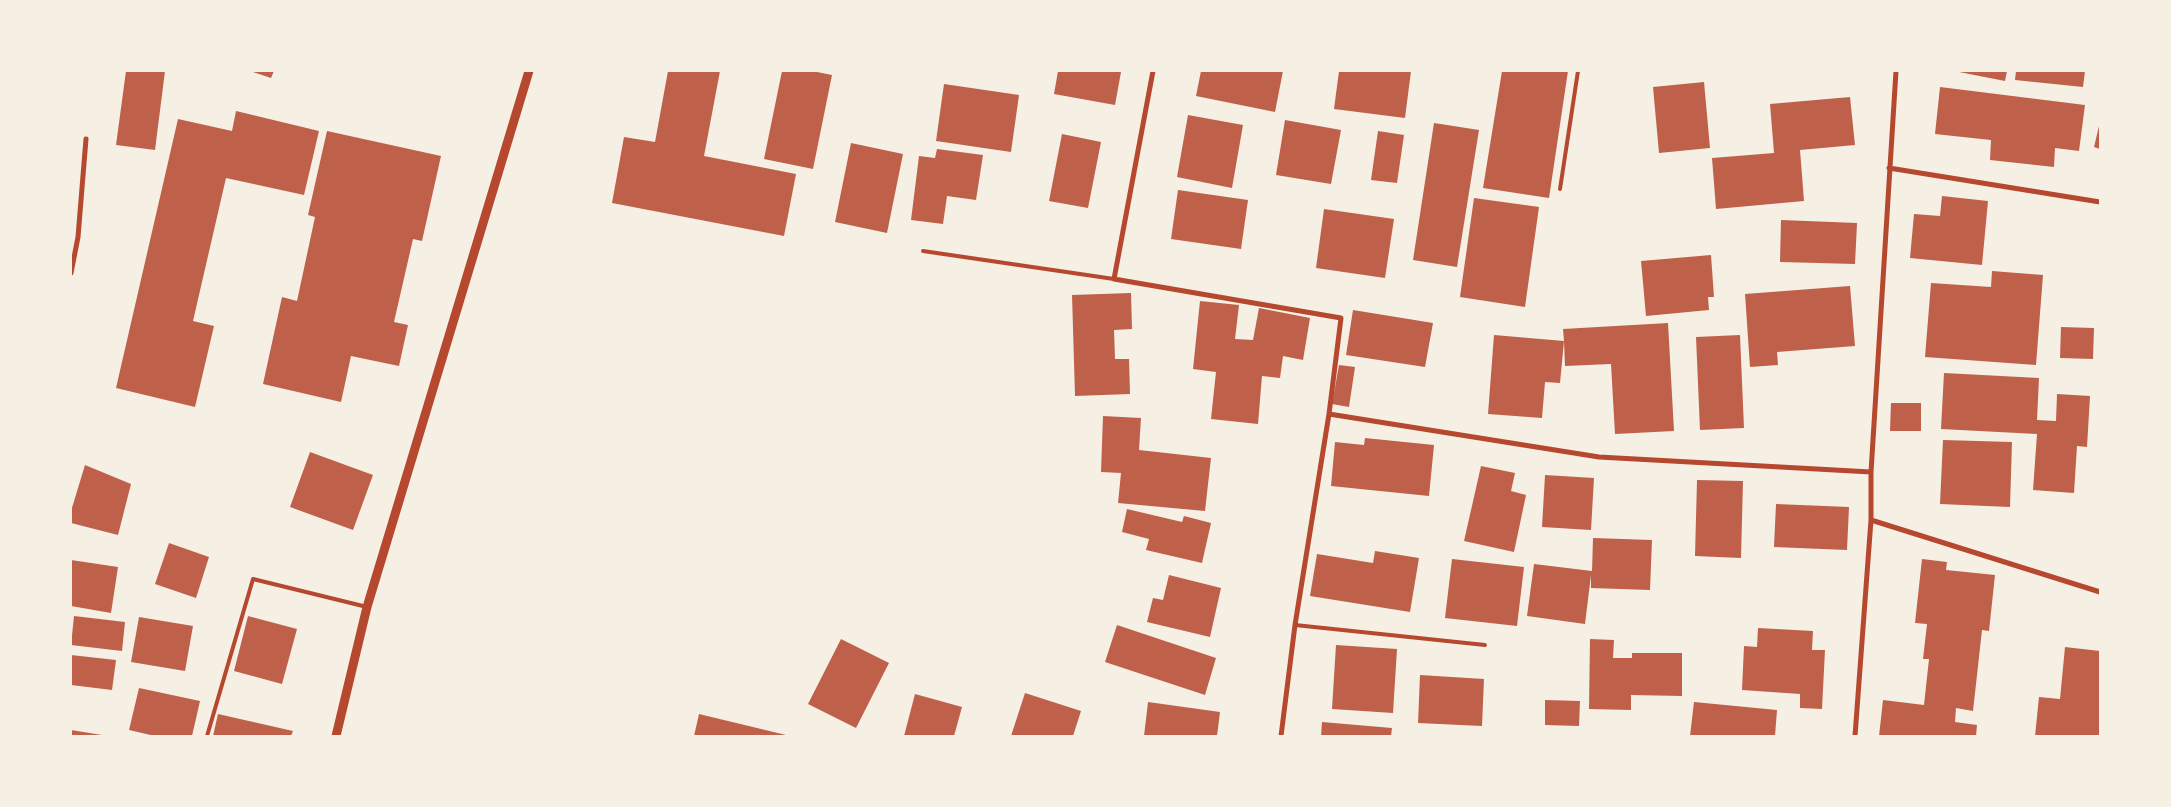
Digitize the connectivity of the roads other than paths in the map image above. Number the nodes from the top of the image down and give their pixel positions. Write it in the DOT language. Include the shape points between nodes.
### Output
graph roads {
  1 [pos="529,71"];
  2 [pos="1153,71"];
  3 [pos="1578,71"];
  4 [pos="1896,71"];
  5 [pos="86,139"];
  6 [pos="1889,168"];
  7 [pos="1560,189"];
  8 [pos="2100,202"];
  9 [pos="923,251"];
  10 [pos="71,273"];
  11 [pos="1114,279"];
  12 [pos="1330,414"];
  13 [pos="1871,472"];
  14 [pos="1871,520"];
  15 [pos="2100,592"];
  16 [pos="367,607"];
  17 [pos="1295,625"];
  18 [pos="1485,645"];
  19 [pos="207,736"];
  20 [pos="336,736"];
  21 [pos="1281,736"];
  22 [pos="1854,736"];
  1 -- 16 [label="street"];
  2 -- 11 [label="street"];
  3 -- 7 [label="lane"];
  4 -- 6 [label="street"];
  5 -- 10 [label="street" via="78,237"];
  6 -- 8 [label="street"];
  6 -- 13 [label="street"];
  9 -- 11 [label="lane"];
  11 -- 12 [label="street" via="1341,318"];
  12 -- 13 [label="street" via="1599,457"];
  12 -- 17 [label="street"];
  13 -- 14 [label="street"];
  14 -- 15 [label="street"];
  14 -- 22 [label="street"];
  16 -- 19 [label="lane" via="253,579"];
  16 -- 20 [label="street"];
  17 -- 18 [label="lane"];
  17 -- 21 [label="street"];
}
